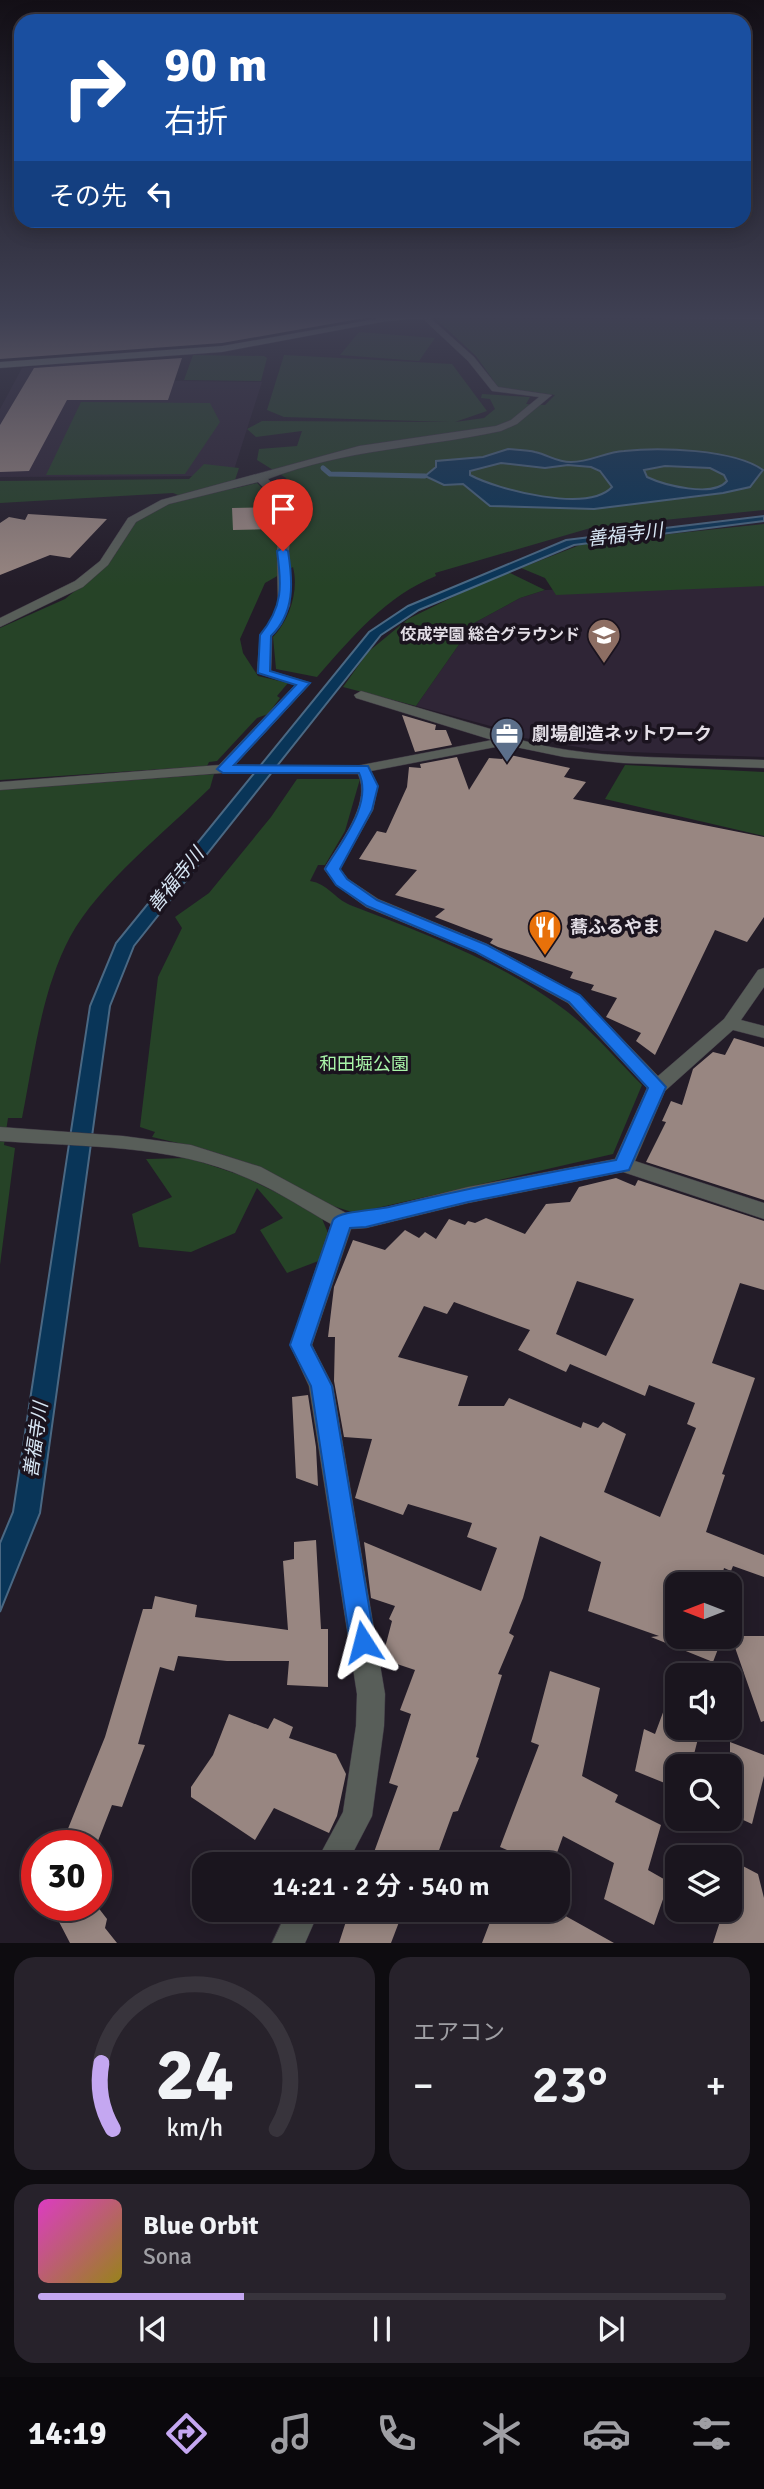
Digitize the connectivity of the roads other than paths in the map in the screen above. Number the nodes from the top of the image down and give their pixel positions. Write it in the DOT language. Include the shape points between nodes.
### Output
graph roads {
  1 [pos="534,406"];
  2 [pos="260,478"];
  3 [pos="0,623"];
  4 [pos="361,695"];
  5 [pos="506,741"];
  6 [pos="764,764"];
  7 [pos="228,769"];
  8 [pos="363,769"];
  9 [pos="0,786"];
  10 [pos="764,974"];
  11 [pos="730,1023"];
  12 [pos="764,1032"];
  13 [pos="657,1087"];
  14 [pos="0,1134"];
  15 [pos="623,1165"];
  16 [pos="764,1211"];
  17 [pos="343,1220"];
  18 [pos="337,1852"];
  19 [pos="298,1922"];
  20 [pos="288,1943"];
  1 -- 2 [label="street" via="498,429 359,449"];
  2 -- 3 [label="street" via="144,511 132,520 104,563 79,584"];
  2 -- 7 [label="street" via="286,508 283,551 288,584 278,622 266,635 264,673 304,683"];
  4 -- 5 [label="street"];
  5 -- 6 [label="street" via="611,758"];
  5 -- 8 [label="street"];
  7 -- 8 [label="street"];
  7 -- 9 [label="street"];
  8 -- 13 [label="street" via="371,786 365,810 332,869 342,882 372,903 481,948 574,999"];
  10 -- 11 [label="street"];
  11 -- 12 [label="street"];
  11 -- 13 [label="street"];
  13 -- 15 [label="street"];
  14 -- 17 [label="street" via="191,1152 254,1172"];
  15 -- 16 [label="street"];
  15 -- 17 [label="street" via="366,1220"];
  17 -- 18 [label="street" via="301,1345 321,1386 371,1694 358,1816"];
  19 -- 20 [label="street"];
}
